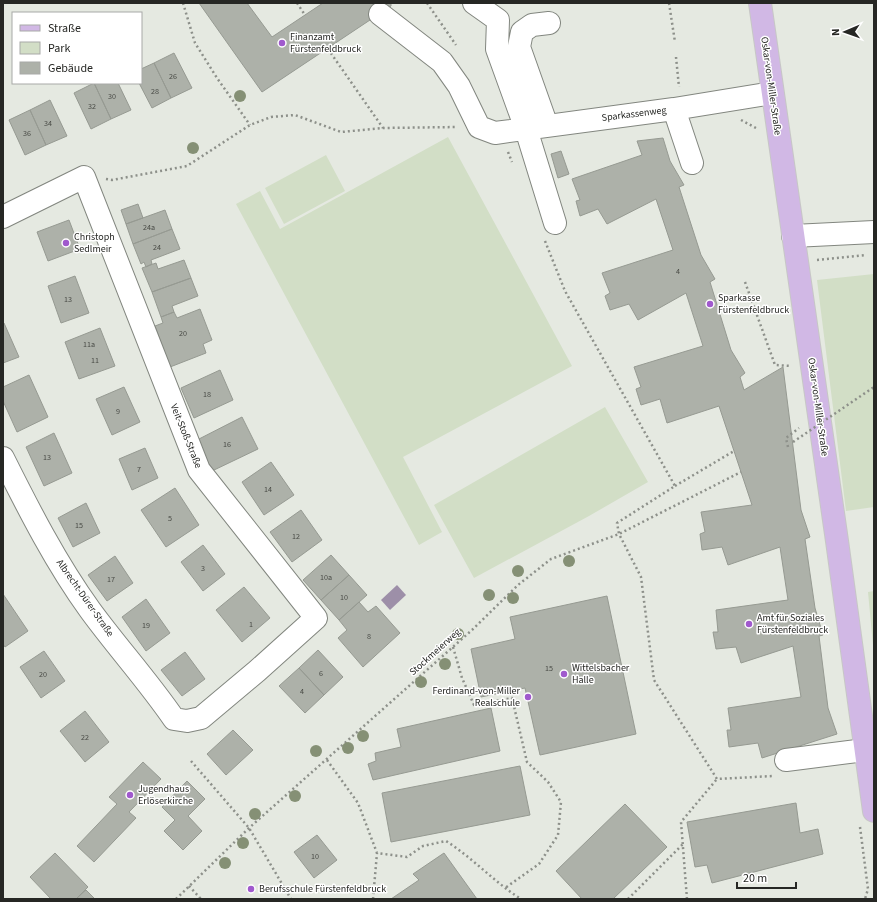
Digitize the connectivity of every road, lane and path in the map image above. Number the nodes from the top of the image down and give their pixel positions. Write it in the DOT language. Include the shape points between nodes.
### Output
graph roads {
  1 [pos="182,3"];
  2 [pos="297,3"];
  3 [pos="474,3"];
  4 [pos="669,3"];
  5 [pos="760,3"];
  6 [pos="502,11"];
  7 [pos="380,14"];
  8 [pos="305,15"];
  9 [pos="549,23"];
  10 [pos="675,42"];
  11 [pos="328,49"];
  12 [pos="676,57"];
  13 [pos="772,93"];
  14 [pos="677,99"];
  15 [pos="250,125"];
  16 [pos="537,127"];
  17 [pos="383,128"];
  18 [pos="491,131"];
  19 [pos="692,163"];
  20 [pos="513,164"];
  21 [pos="84,177"];
  22 [pos="3,217"];
  23 [pos="549,229"];
  24 [pos="874,232"];
  25 [pos="793,236"];
  26 [pos="867,255"];
  27 [pos="815,261"];
  28 [pos="745,282"];
  29 [pos="795,367"];
  30 [pos="874,387"];
  31 [pos="792,433"];
  32 [pos="793,442"];
  33 [pos="788,447"];
  34 [pos="734,451"];
  35 [pos="3,458"];
  36 [pos="741,472"];
  37 [pos="675,486"];
  38 [pos="619,534"];
  39 [pos="453,647"];
  40 [pos="867,712"];
  41 [pos="187,721"];
  42 [pos="865,750"];
  43 [pos="327,760"];
  44 [pos="191,761"];
  45 [pos="782,768"];
  46 [pos="717,779"];
  47 [pos="874,811"];
  48 [pos="249,828"];
  49 [pos="683,843"];
  50 [pos="377,853"];
  51 [pos="189,886"];
  52 [pos="505,888"];
  53 [pos="176,899"];
  54 [pos="201,899"];
  55 [pos="291,899"];
  56 [pos="373,899"];
  57 [pos="521,899"];
  58 [pos="628,899"];
  59 [pos="688,899"];
  1 -- 15 [label="path" via="195,44"];
  2 -- 8 [label="path"];
  3 -- 6 [label="street"];
  4 -- 10 [label="path"];
  5 -- 13 [label="main road, Oskar-von-Miller-Straße"];
  6 -- 16 [label="street"];
  7 -- 18 [label="street" via="442,62"];
  9 -- 16 [label="street" via="532,25 522,32 519,47"];
  11 -- 17 [label="path"];
  12 -- 14 [label="path"];
  13 -- 14 [label="street, Sparkassenweg"];
  13 -- 25 [label="main road, Oskar-von-Miller-Straße"];
  14 -- 16 [label="street, Sparkassenweg"];
  14 -- 19 [label="street"];
  15 -- 17 [label="path" via="271,117 295,115 341,132"];
  15 -- 21 [label="path" via="187,166 112,180"];
  16 -- 18 [label="street, Sparkassenweg"];
  16 -- 23 [label="street"];
  17 -- 18 [label="path"];
  18 -- 20 [label="path"];
  21 -- 22 [label="street"];
  21 -- 41 [label="street, Veit-Stoß-Straße" via="199,470 316,618 201,718"];
  23 -- 37 [label="path" via="565,291"];
  24 -- 25 [label="street"];
  25 -- 40 [label="main road, Oskar-von-Miller-Straße"];
  26 -- 27 [label="path"];
  28 -- 29 [label="path" via="775,365"];
  30 -- 32 [label="path, bridge"];
  31 -- 33 [label="path" via="786,438"];
  34 -- 37 [label="path"];
  35 -- 41 [label="street, Albrecht-Dürer-Straße" via="23,500 90,610 174,718"];
  36 -- 38 [label="path, Stockmeierweg"];
  37 -- 38 [label="path" via="617,523"];
  38 -- 39 [label="path, Stockmeierweg" via="550,559 518,585"];
  38 -- 46 [label="path" via="641,577 654,680"];
  39 -- 43 [label="path, Stockmeierweg"];
  39 -- 52 [label="path" via="462,678 474,705 512,698 527,762 548,782 561,802 558,835 539,864"];
  40 -- 42 [label="main road, Oskar-von-Miller-Straße"];
  42 -- 45 [label="street"];
  42 -- 47 [label="main road, Oskar-von-Miller-Straße"];
  43 -- 48 [label="path, Stockmeierweg"];
  43 -- 50 [label="path" via="358,804"];
  44 -- 48 [label="path"];
  45 -- 46 [label="path"];
  46 -- 49 [label="path" via="681,822"];
  48 -- 51 [label="path, Stockmeierweg"];
  48 -- 55 [label="path"];
  49 -- 58 [label="path"];
  49 -- 59 [label="path"];
  50 -- 52 [label="path" via="408,857 423,846 446,842 464,853"];
  50 -- 56 [label="path"];
  51 -- 53 [label="path, Stockmeierweg"];
  51 -- 54 [label="path"];
  52 -- 57 [label="path"];
}
